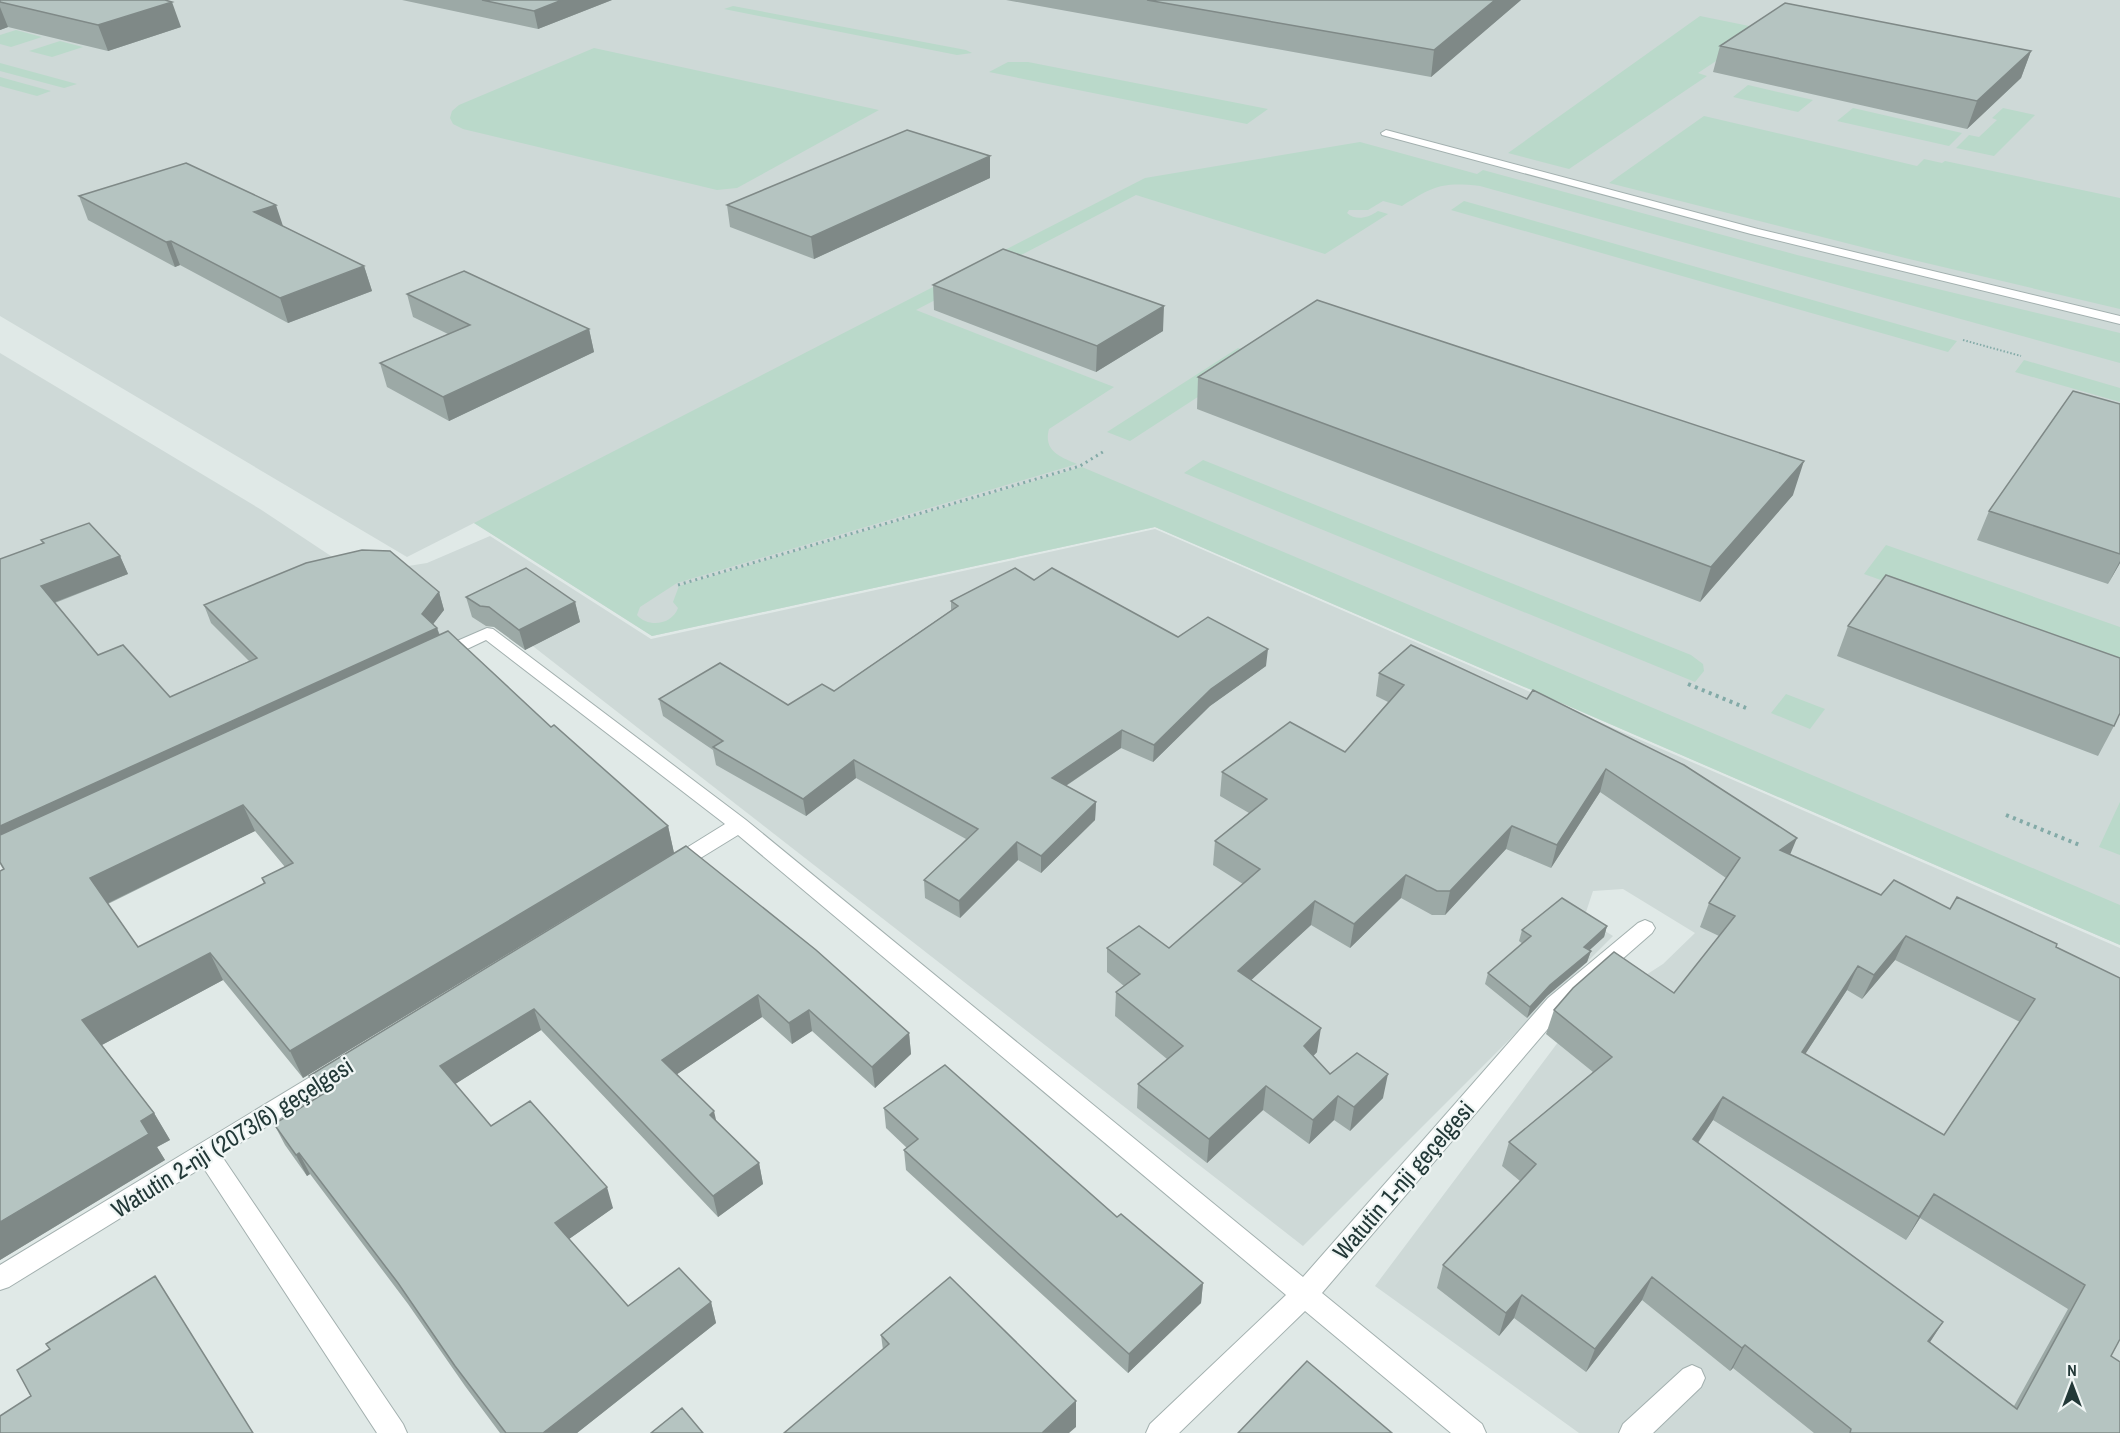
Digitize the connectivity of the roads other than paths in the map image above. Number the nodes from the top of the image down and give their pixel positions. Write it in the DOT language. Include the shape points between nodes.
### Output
graph roads {
  1 [pos="1386,133"];
  2 [pos="2120,320"];
  3 [pos="422,663"];
  4 [pos="739,825"];
  5 [pos="659,874"];
  6 [pos="1646,928"];
  7 [pos="347,1066"];
  8 [pos="206,1152"];
  9 [pos="0,1279"];
  10 [pos="1306,1293"];
  11 [pos="1692,1378"];
  12 [pos="393,1433"];
  13 [pos="1160,1433"];
  14 [pos="1472,1433"];
  15 [pos="1633,1433"];
  1 -- 2 [label="street" via="1778,238"];
  3 -- 4 [label="street" via="487,633"];
  4 -- 5 [label="street"];
  4 -- 10 [label="street"];
  6 -- 10 [label="street, Watutin 1-nji geçelgesi" via="1556,1004"];
  7 -- 8 [label="street, Watutin 2-nji (2073/6) geçelgesi"];
  8 -- 9 [label="street, Watutin 2-nji (2073/6) geçelgesi"];
  8 -- 12 [label="street"];
  10 -- 13 [label="street, Watutin 1-nji geçelgesi"];
  10 -- 14 [label="street"];
  11 -- 15 [label="street"];
}
